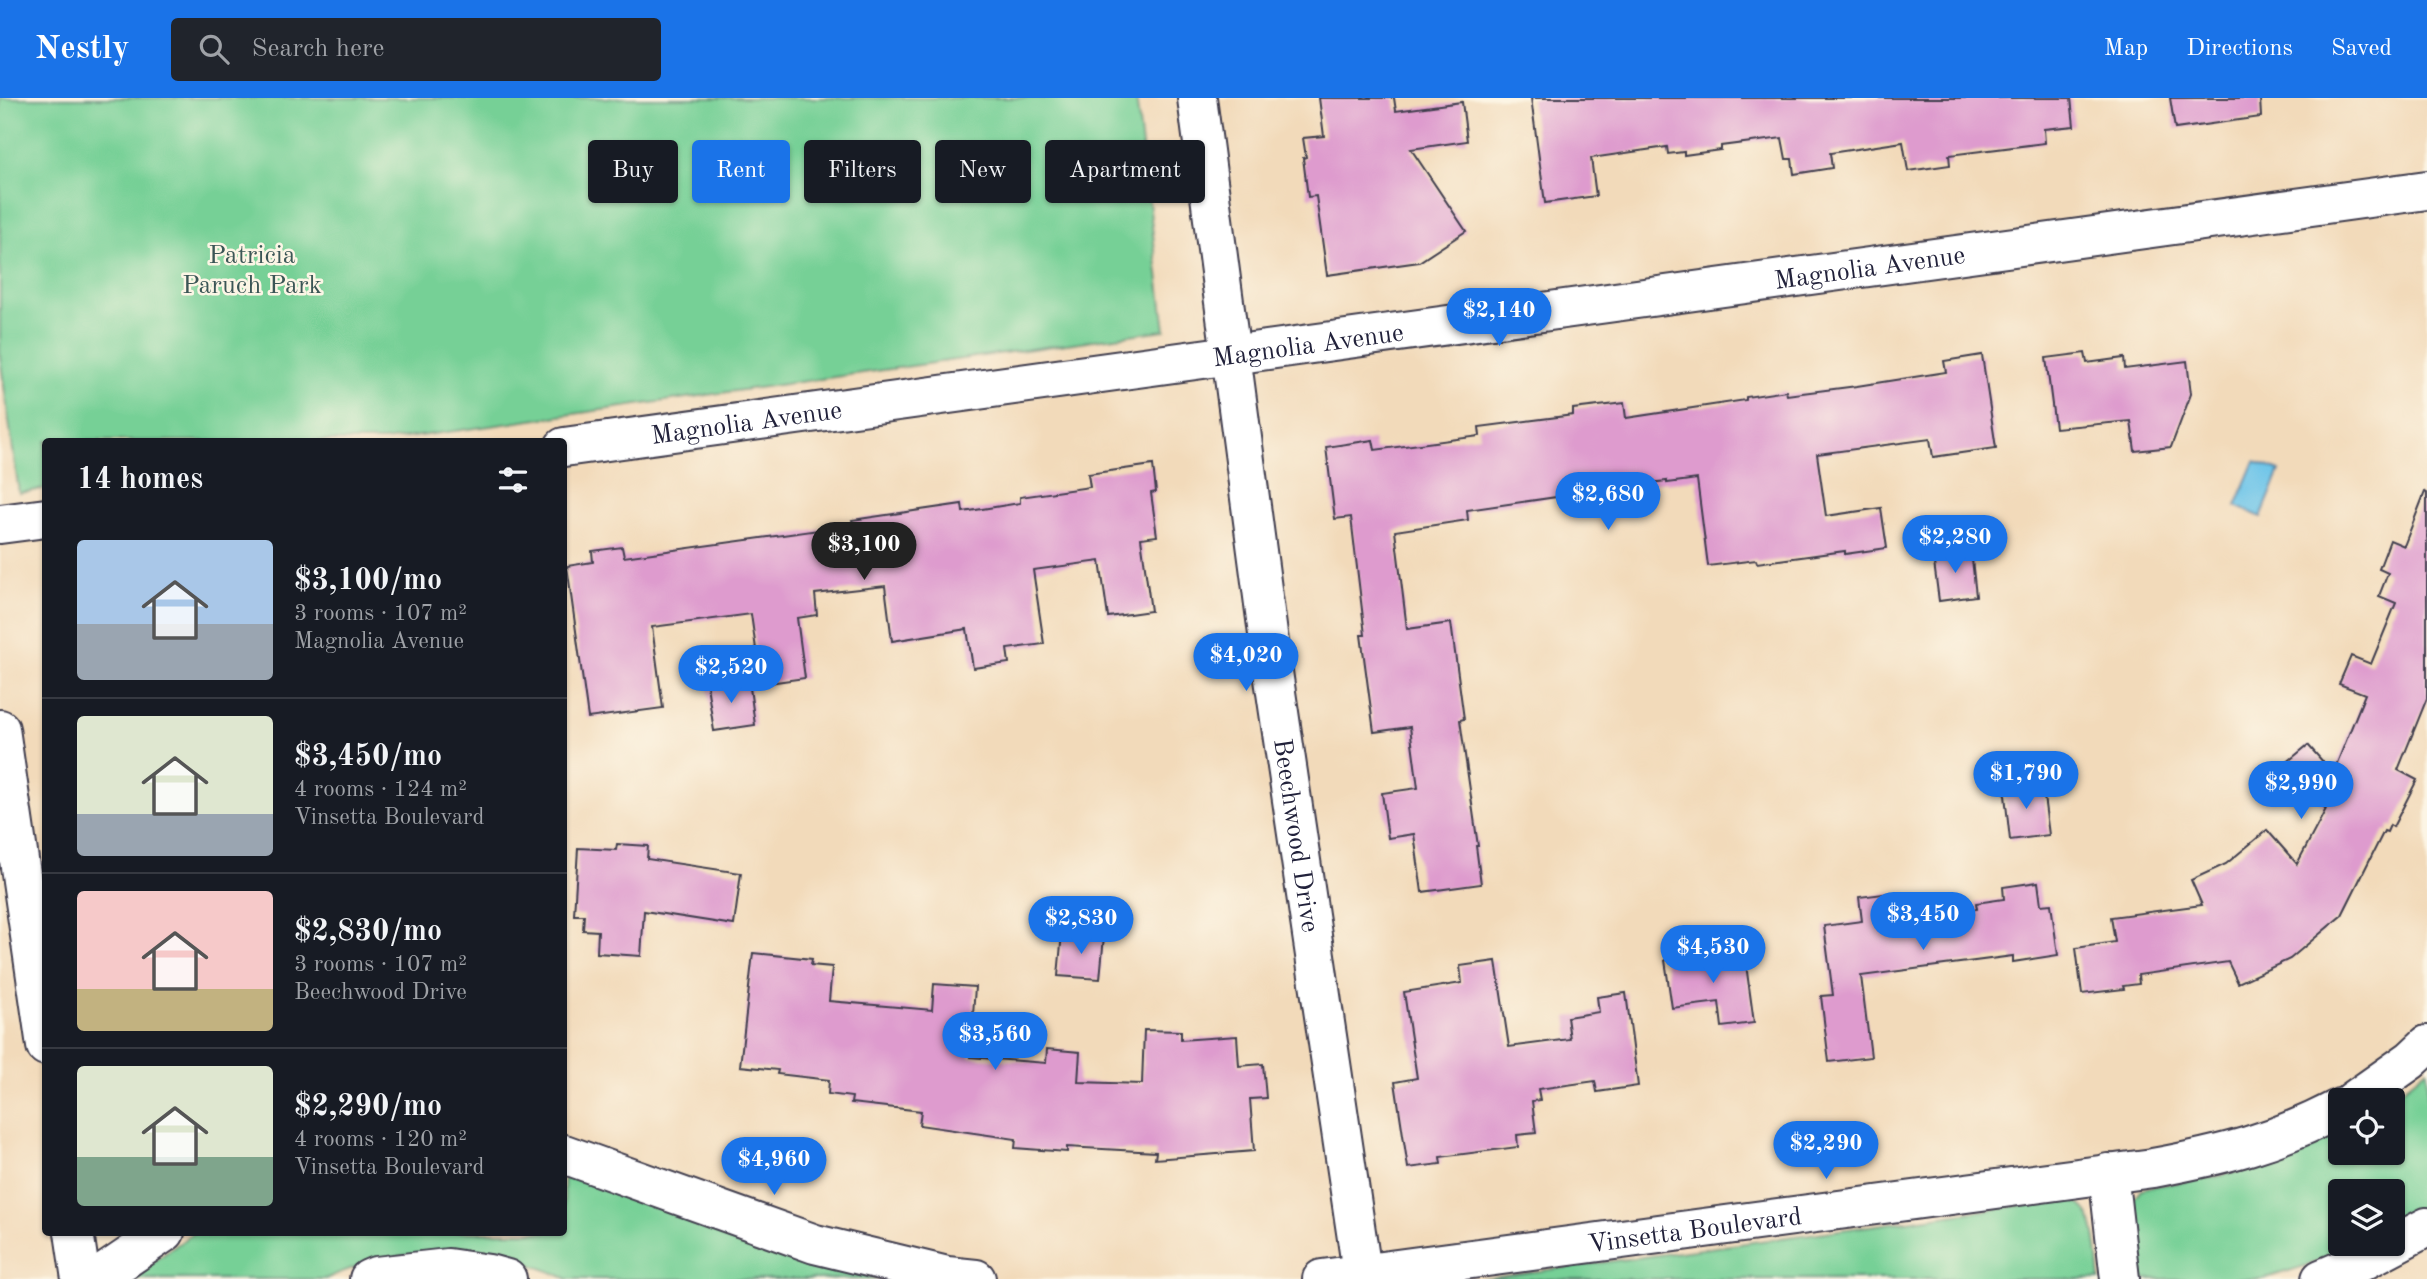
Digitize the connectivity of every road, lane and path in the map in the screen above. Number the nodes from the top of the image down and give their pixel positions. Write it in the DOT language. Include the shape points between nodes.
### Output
graph roads {
  1 [pos="1197,98"];
  2 [pos="2427,190"];
  3 [pos="1231,354"];
  4 [pos="567,447"];
  5 [pos="42,519"];
  6 [pos="0,524"];
  7 [pos="0,729"];
  8 [pos="16,964"];
  9 [pos="42,1035"];
  10 [pos="2427,1045"];
  11 [pos="2371,1088"];
  12 [pos="2328,1114"];
  13 [pos="567,1155"];
  14 [pos="2108,1173"];
  15 [pos="2427,1227"];
  16 [pos="75,1236"];
  17 [pos="158,1236"];
  18 [pos="1363,1277"];
  19 [pos="81,1279"];
  20 [pos="96,1279"];
  21 [pos="369,1279"];
  22 [pos="506,1279"];
  23 [pos="976,1279"];
  24 [pos="1322,1279"];
  25 [pos="2120,1279"];
  26 [pos="2321,1279"];
  1 -- 3 [label="street, Beechwood Drive"];
  2 -- 3 [label="street, Magnolia Avenue"];
  3 -- 4 [label="street, Magnolia Avenue"];
  3 -- 18 [label="street, Beechwood Drive"];
  5 -- 6 [label="street"];
  7 -- 8 [label="street"];
  8 -- 9 [label="street"];
  10 -- 11 [label="street"];
  12 -- 14 [label="street, Vinsetta Boulevard" via="2245,1149"];
  13 -- 23 [label="street" via="815,1244"];
  14 -- 18 [label="street, Vinsetta Boulevard"];
  14 -- 25 [label="street"];
  15 -- 26 [label="street"];
  16 -- 19 [label="street"];
  17 -- 20 [label="street"];
  18 -- 24 [label="street, Vinsetta Boulevard"];
  21 -- 22 [label="street" via="448,1268"];
}
